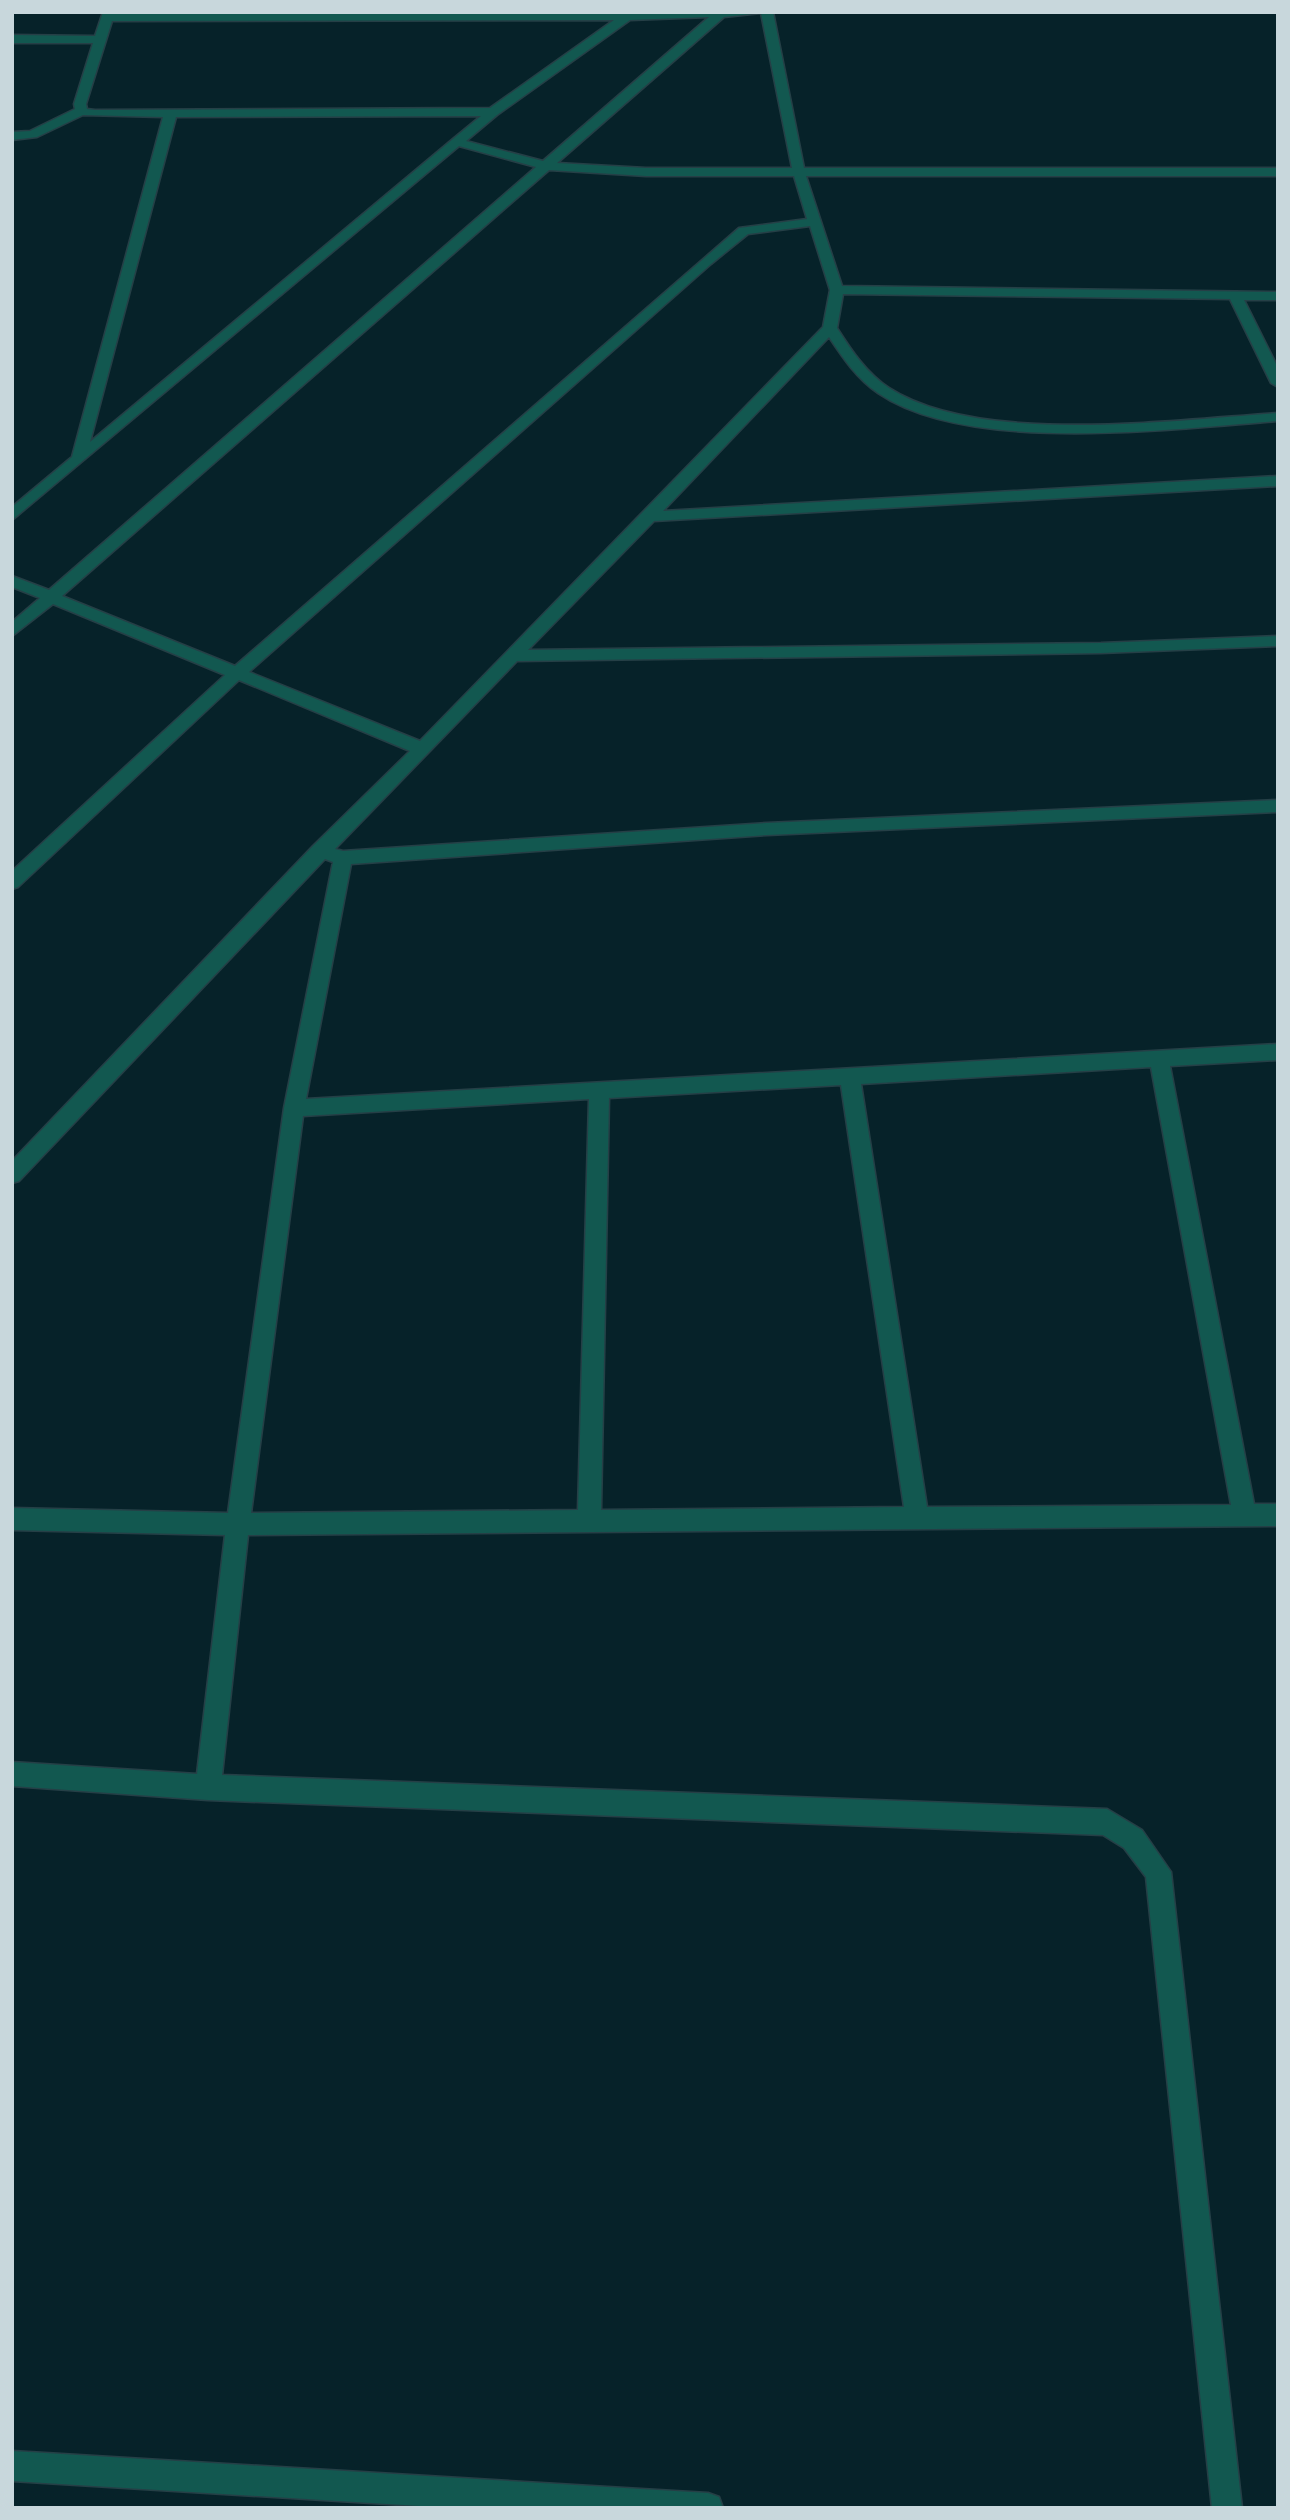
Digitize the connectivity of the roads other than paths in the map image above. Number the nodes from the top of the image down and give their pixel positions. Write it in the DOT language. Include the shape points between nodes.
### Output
graph roads {
  1 [pos="756,12"];
  2 [pos="767,12"];
  3 [pos="631,14"];
  4 [pos="720,14"];
  5 [pos="108,15"];
  6 [pos="12,39"];
  7 [pos="102,40"];
  8 [pos="82,111"];
  9 [pos="493,112"];
  10 [pos="170,115"];
  11 [pos="12,136"];
  12 [pos="457,142"];
  13 [pos="547,166"];
  14 [pos="1278,172"];
  15 [pos="799,173"];
  16 [pos="814,222"];
  17 [pos="837,290"];
  18 [pos="1278,296"];
  19 [pos="1236,297"];
  20 [pos="830,328"];
  21 [pos="1278,383"];
  22 [pos="1278,417"];
  23 [pos="79,456"];
  24 [pos="1278,481"];
  25 [pos="12,515"];
  26 [pos="653,516"];
  27 [pos="12,581"];
  28 [pos="53,595"];
  29 [pos="12,631"];
  30 [pos="1278,641"];
  31 [pos="513,656"];
  32 [pos="236,674"];
  33 [pos="420,748"];
  34 [pos="1278,806"];
  35 [pos="320,851"];
  36 [pos="343,858"];
  37 [pos="12,882"];
  38 [pos="1278,1052"];
  39 [pos="1159,1060"];
  40 [pos="850,1078"];
  41 [pos="599,1093"];
  42 [pos="294,1108"];
  43 [pos="12,1175"];
  44 [pos="1278,1516"];
  45 [pos="1245,1517"];
  46 [pos="12,1519"];
  47 [pos="589,1519"];
  48 [pos="916,1520"];
  49 [pos="237,1524"];
  50 [pos="12,1774"];
  51 [pos="208,1787"];
  52 [pos="12,2466"];
  53 [pos="708,2508"];
  54 [pos="1227,2508"];
  1 -- 4 [label="street"];
  2 -- 15 [label="street"];
  3 -- 4 [label="street"];
  3 -- 5 [label="street"];
  3 -- 9 [label="street"];
  4 -- 13 [label="street"];
  5 -- 7 [label="street"];
  6 -- 7 [label="street"];
  7 -- 8 [label="street" via="80,104"];
  8 -- 10 [label="street"];
  8 -- 11 [label="street" via="33,134"];
  9 -- 10 [label="street"];
  9 -- 12 [label="street"];
  10 -- 23 [label="street"];
  12 -- 13 [label="street"];
  12 -- 23 [label="street"];
  13 -- 15 [label="street"];
  13 -- 28 [label="street"];
  14 -- 15 [label="street"];
  15 -- 16 [label="street"];
  16 -- 17 [label="street"];
  16 -- 32 [label="street" via="753,229 734,239"];
  17 -- 19 [label="street"];
  17 -- 20 [label="street"];
  18 -- 19 [label="street"];
  19 -- 21 [label="street"];
  20 -- 22 [label="street" via="853,362 885,393 930,412 968,420 1066,427"];
  20 -- 26 [label="street"];
  23 -- 25 [label="street"];
  24 -- 26 [label="street"];
  26 -- 31 [label="street"];
  27 -- 28 [label="street"];
  28 -- 29 [label="street"];
  28 -- 32 [label="street"];
  30 -- 31 [label="street" via="1101,648"];
  31 -- 33 [label="street"];
  32 -- 33 [label="street"];
  32 -- 37 [label="street"];
  33 -- 35 [label="street"];
  34 -- 36 [label="street" via="767,829"];
  35 -- 36 [label="street"];
  35 -- 43 [label="street"];
  36 -- 42 [label="street"];
  38 -- 39 [label="street"];
  39 -- 40 [label="street"];
  39 -- 45 [label="street"];
  40 -- 41 [label="street"];
  40 -- 48 [label="street"];
  41 -- 42 [label="street"];
  41 -- 47 [label="street"];
  42 -- 49 [label="street"];
  44 -- 45 [label="street"];
  45 -- 48 [label="street"];
  46 -- 49 [label="street"];
  47 -- 48 [label="street"];
  47 -- 49 [label="street"];
  49 -- 51 [label="street"];
  50 -- 51 [label="street"];
  51 -- 54 [label="street" via="1107,1822 1133,1839 1158,1872"];
  52 -- 53 [label="street"];
}
